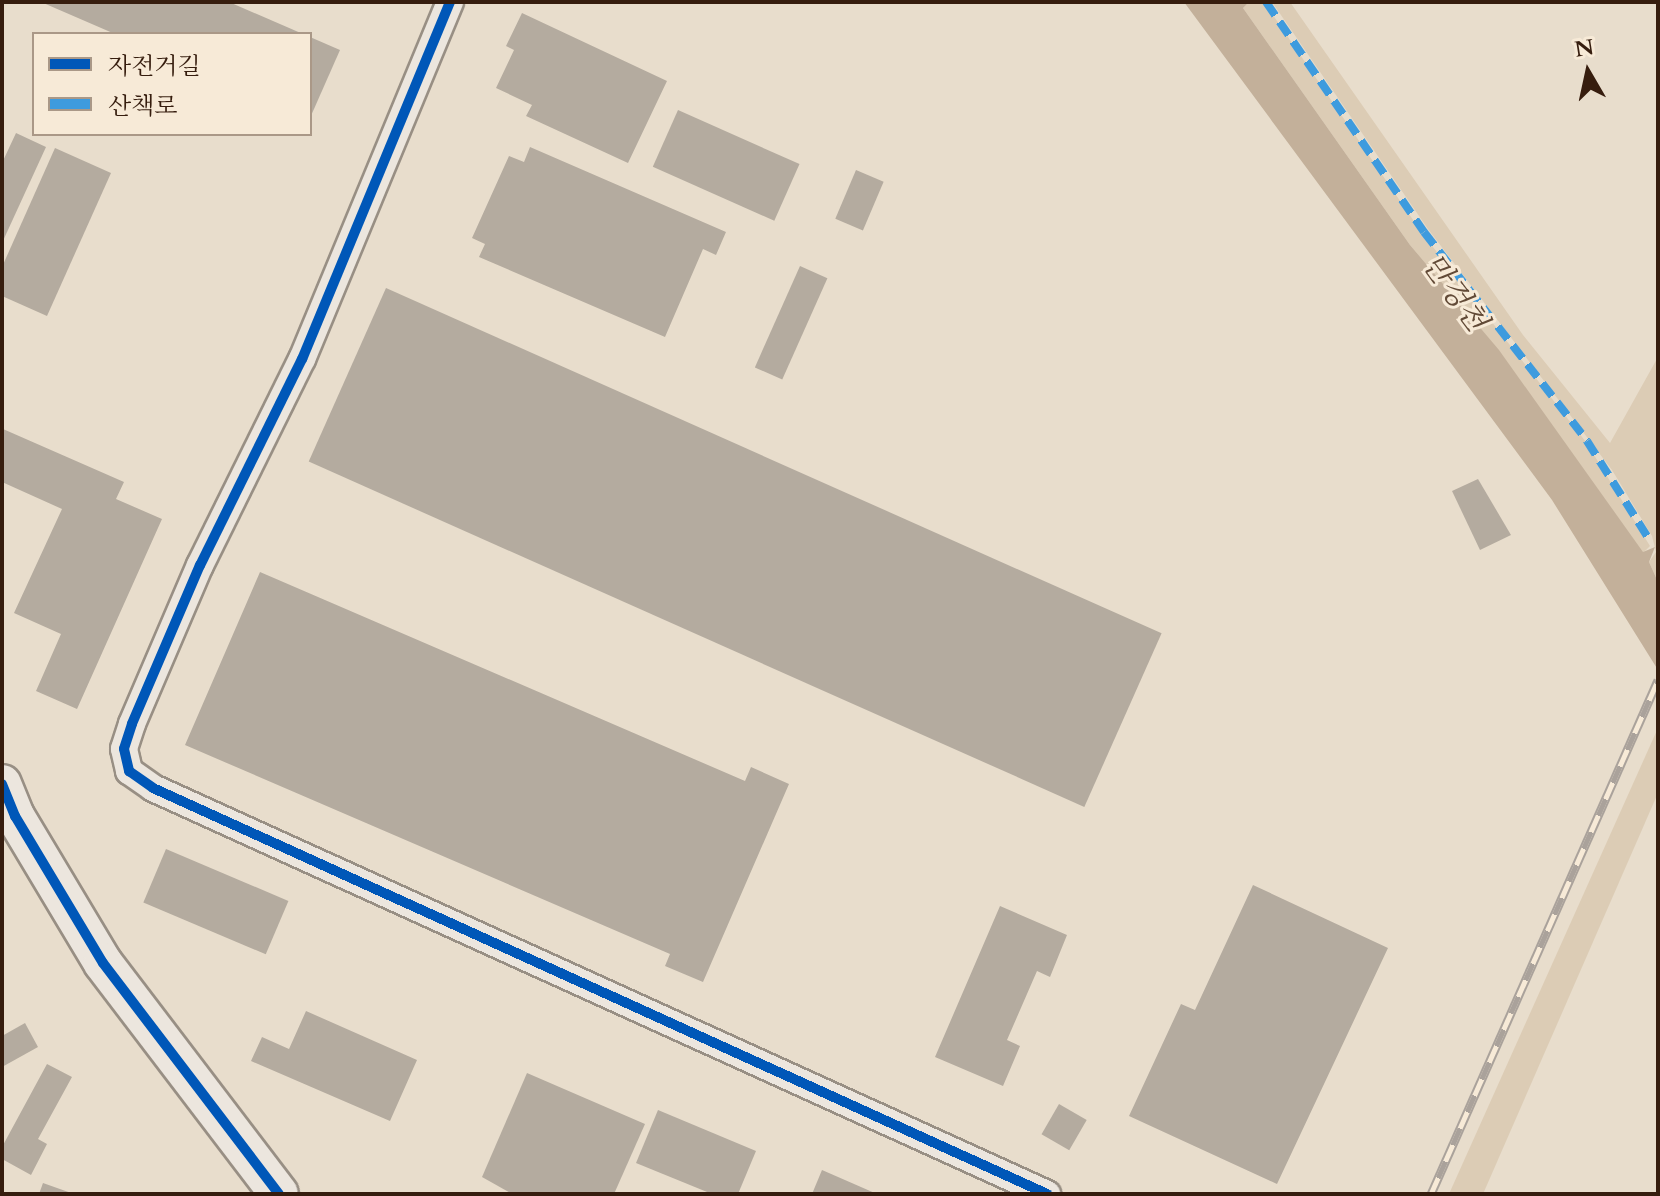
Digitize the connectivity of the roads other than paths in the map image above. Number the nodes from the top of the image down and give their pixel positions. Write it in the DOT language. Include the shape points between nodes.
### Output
graph roads {
  1 [pos="450,2"];
  2 [pos="2,784"];
  3 [pos="279,1194"];
  4 [pos="1047,1194"];
  1 -- 4 [label="street" via="302,359 200,565 132,724 124,749 129,771 153,788"];
  2 -- 3 [label="street" via="21,827 103,963"];
}
